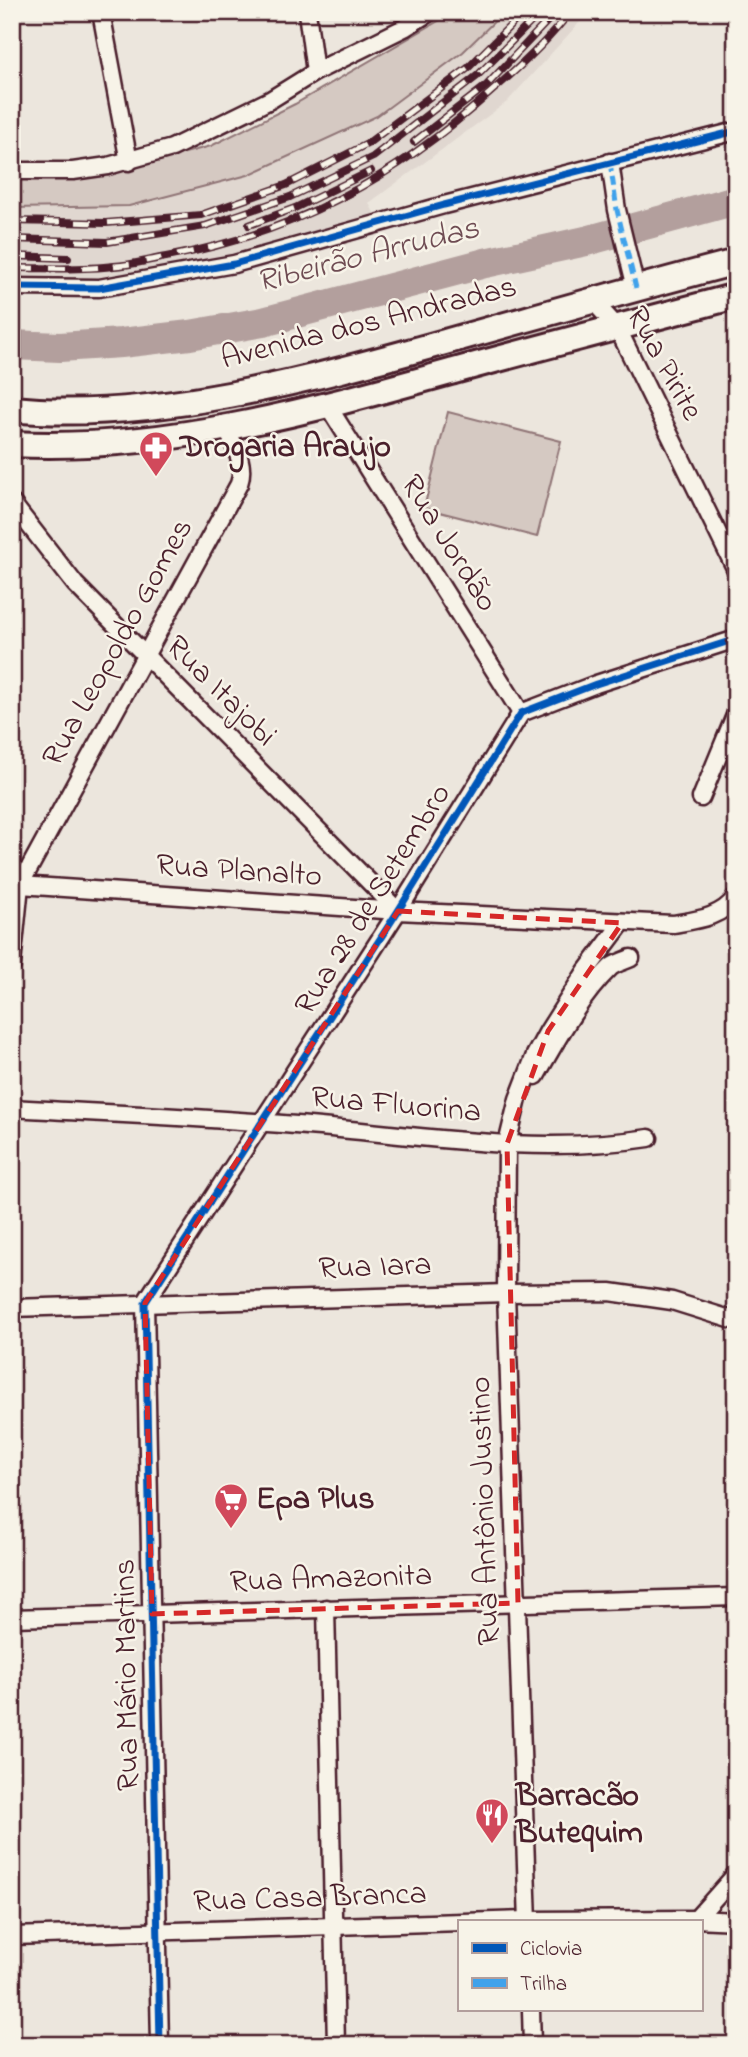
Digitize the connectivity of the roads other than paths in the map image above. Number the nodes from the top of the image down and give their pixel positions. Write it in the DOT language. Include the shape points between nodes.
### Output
graph roads {
  1 [pos="101,12"];
  2 [pos="307,12"];
  3 [pos="430,12"];
  4 [pos="315,72"];
  5 [pos="736,131"];
  6 [pos="129,162"];
  7 [pos="610,162"];
  8 [pos="12,171"];
  9 [pos="736,262"];
  10 [pos="634,284"];
  11 [pos="12,287"];
  12 [pos="736,296"];
  13 [pos="592,300"];
  14 [pos="617,327"];
  15 [pos="322,374"];
  16 [pos="328,406"];
  17 [pos="12,409"];
  18 [pos="226,429"];
  19 [pos="12,444"];
  20 [pos="12,503"];
  21 [pos="19,517"];
  22 [pos="736,570"];
  23 [pos="736,639"];
  24 [pos="144,655"];
  25 [pos="521,713"];
  26 [pos="736,713"];
  27 [pos="701,798"];
  28 [pos="20,885"];
  29 [pos="736,897"];
  30 [pos="398,911"];
  31 [pos="622,923"];
  32 [pos="631,958"];
  33 [pos="12,965"];
  34 [pos="518,1099"];
  35 [pos="12,1108"];
  36 [pos="262,1122"];
  37 [pos="649,1138"];
  38 [pos="507,1144"];
  39 [pos="506,1293"];
  40 [pos="145,1303"];
  41 [pos="12,1308"];
  42 [pos="736,1321"];
  43 [pos="736,1597"];
  44 [pos="518,1603"];
  45 [pos="326,1608"];
  46 [pos="152,1614"];
  47 [pos="12,1618"];
  48 [pos="736,1874"];
  49 [pos="696,1919"];
  50 [pos="528,1920"];
  51 [pos="612,1920"];
  52 [pos="458,1922"];
  53 [pos="736,1922"];
  54 [pos="334,1925"];
  55 [pos="157,1932"];
  56 [pos="12,1936"];
  57 [pos="531,2011"];
  58 [pos="160,2045"];
  59 [pos="336,2045"];
  60 [pos="532,2045"];
  1 -- 6 [label="street"];
  2 -- 4 [label="street"];
  3 -- 4 [label="street"];
  4 -- 6 [label="street" via="270,100 172,148"];
  5 -- 7 [label="street"];
  6 -- 8 [label="street" via="73,171"];
  7 -- 10 [label="street"];
  7 -- 11 [label="street" via="234,264 99,288"];
  9 -- 10 [label="main road, Avenida dos Andradas"];
  10 -- 13 [label="main road, Avenida dos Andradas"];
  12 -- 14 [label="main road, Avenida dos Andradas"];
  13 -- 14 [label="street, Rua Pirite"];
  13 -- 15 [label="main road, Avenida dos Andradas"];
  14 -- 16 [label="main road, Avenida dos Andradas"];
  14 -- 22 [label="street, Rua Pirite"];
  15 -- 16 [label="main road" via="318,393"];
  15 -- 17 [label="main road, Avenida dos Andradas" via="219,397 124,408"];
  16 -- 18 [label="main road, Avenida dos Andradas"];
  16 -- 25 [label="street, Rua Jordão"];
  18 -- 19 [label="main road, Avenida dos Andradas" via="126,442"];
  18 -- 24 [label="street, Rua Leopoldo Gomes" via="243,474"];
  20 -- 21 [label="street, Rua Itajobi"];
  21 -- 24 [label="street, Rua Itajobi"];
  23 -- 25 [label="street"];
  24 -- 28 [label="street, Rua Leopoldo Gomes"];
  24 -- 30 [label="street, Rua Itajobi"];
  25 -- 30 [label="street, Rua 28 de Setembro"];
  26 -- 27 [label="street"];
  28 -- 30 [label="street, Rua Planalto"];
  28 -- 33 [label="street, Rua Leopoldo Gomes"];
  29 -- 31 [label="street" via="704,919"];
  30 -- 31 [label="street, Rua Planalto"];
  30 -- 36 [label="street, Rua 28 de Setembro"];
  31 -- 34 [label="street, Rua Antônio Justino" via="548,1031"];
  32 -- 34 [label="street, Rua Antônio Justino" via="613,965 587,995 531,1086"];
  34 -- 38 [label="street, Rua Antônio Justino"];
  35 -- 36 [label="street, Rua Fluorina"];
  36 -- 38 [label="street, Rua Fluorina"];
  36 -- 40 [label="street, Rua 28 de Setembro"];
  37 -- 38 [label="street, Rua Fluorina" via="605,1145"];
  38 -- 39 [label="street, Rua Antônio Justino"];
  39 -- 40 [label="street, Rua Iara"];
  39 -- 42 [label="street, Rua Iara" via="610,1292 672,1301"];
  39 -- 44 [label="street, Rua Antônio Justino"];
  40 -- 41 [label="street, Rua Iara"];
  40 -- 46 [label="street, Rua Mário Martins"];
  43 -- 44 [label="street, Rua Amazonita"];
  44 -- 45 [label="street, Rua Amazonita"];
  44 -- 50 [label="street, Rua Antônio Justino"];
  45 -- 46 [label="street, Rua Amazonita"];
  45 -- 54 [label="street"];
  46 -- 47 [label="street, Rua Amazonita"];
  46 -- 55 [label="street, Rua Mário Martins"];
  48 -- 49 [label="street"];
  49 -- 51 [label="street, Rua Casa Branca"];
  49 -- 53 [label="street, Rua Casa Branca"];
  52 -- 54 [label="street, Rua Casa Branca"];
  54 -- 55 [label="street, Rua Casa Branca"];
  54 -- 59 [label="street"];
  55 -- 56 [label="street, Rua Casa Branca"];
  55 -- 58 [label="street, Rua Mário Martins"];
  57 -- 60 [label="street"];
}
